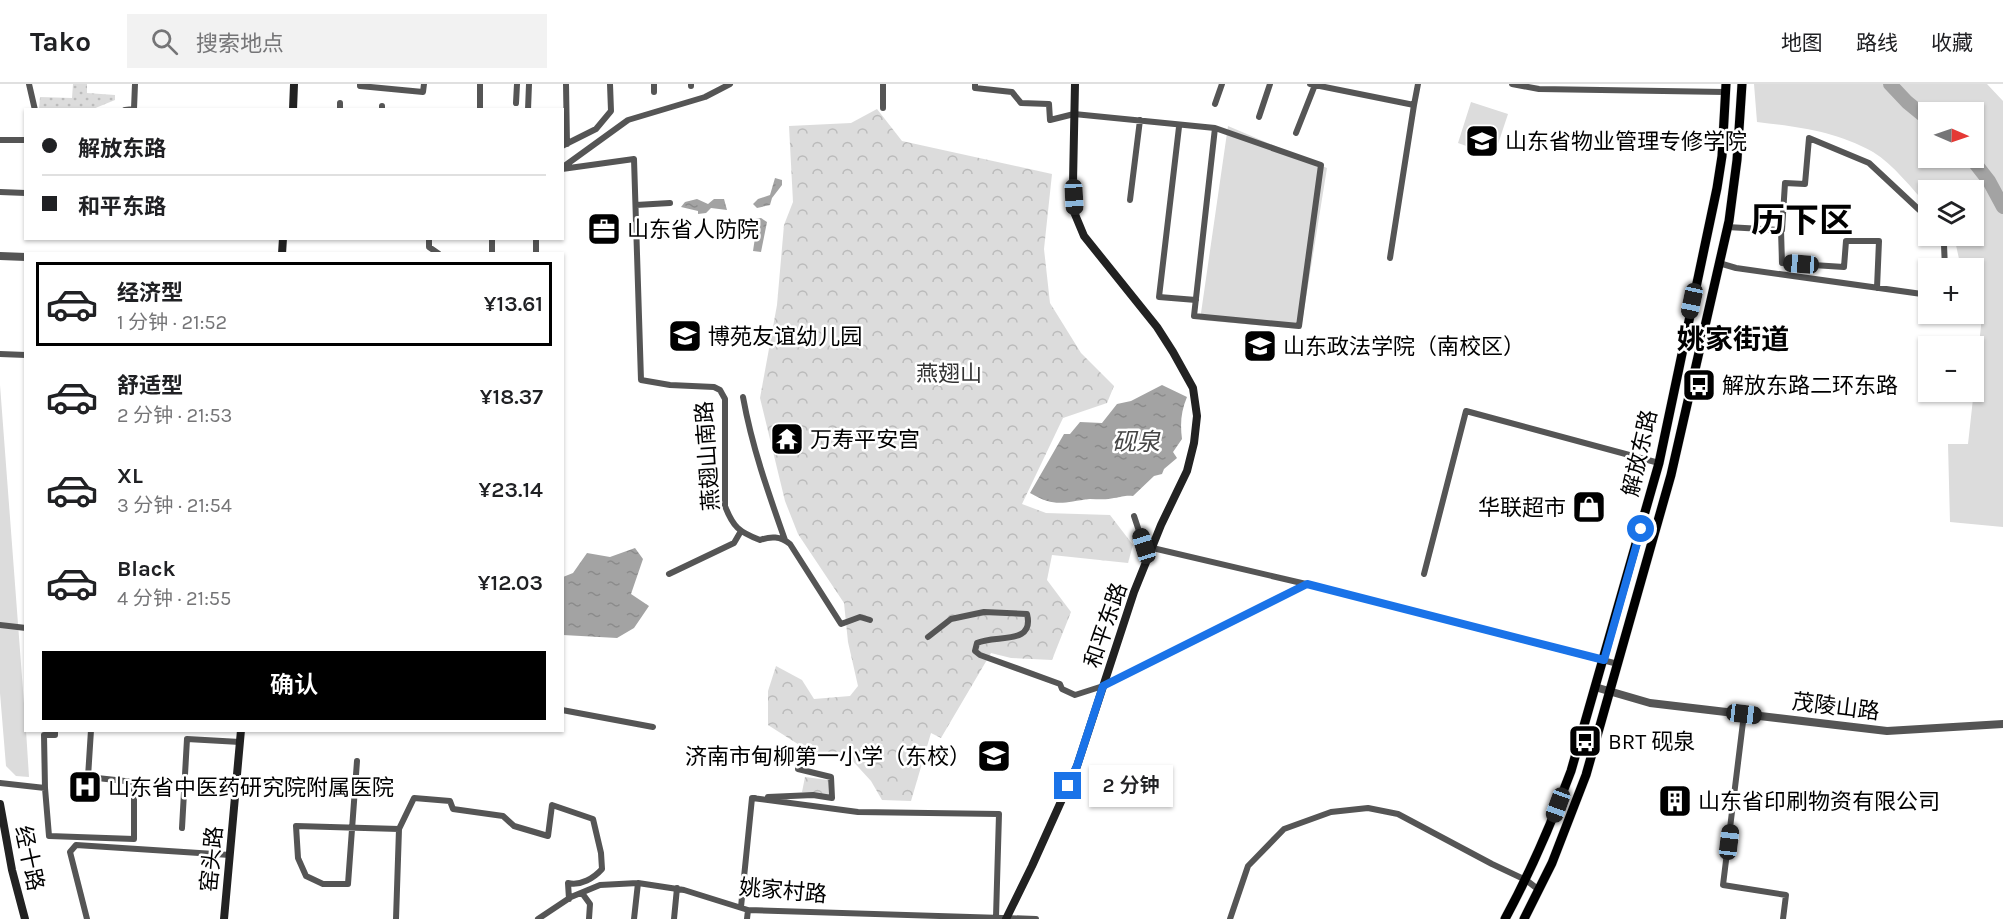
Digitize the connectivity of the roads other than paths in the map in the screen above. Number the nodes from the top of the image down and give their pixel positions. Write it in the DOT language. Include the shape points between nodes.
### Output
graph roads {
  1 [pos="29,84"];
  2 [pos="135,84"];
  3 [pos="294,84"];
  4 [pos="360,84"];
  5 [pos="424,84"];
  6 [pos="480,84"];
  7 [pos="517,84"];
  8 [pos="529,84"];
  9 [pos="566,84"];
  10 [pos="610,84"];
  11 [pos="654,84"];
  12 [pos="730,84"];
  13 [pos="883,84"];
  14 [pos="975,84"];
  15 [pos="1075,84"];
  16 [pos="1222,84"];
  17 [pos="1270,84"];
  18 [pos="1418,84"];
  19 [pos="1512,84"];
  20 [pos="1743,84"];
  21 [pos="1313,85"];
  22 [pos="1726,88"];
  23 [pos="654,92"];
  24 [pos="516,103"];
  25 [pos="1215,104"];
  26 [pos="1414,105"];
  27 [pos="35,108"];
  28 [pos="134,108"];
  29 [pos="293,108"];
  30 [pos="480,108"];
  31 [pos="528,108"];
  32 [pos="883,108"];
  33 [pos="1074,114"];
  34 [pos="1259,117"];
  35 [pos="1140,120"];
  36 [pos="1179,127"];
  37 [pos="1215,128"];
  38 [pos="1296,133"];
  39 [pos="0,140"];
  40 [pos="24,140"];
  41 [pos="565,142"];
  42 [pos="564,167"];
  43 [pos="564,168"];
  44 [pos="0,192"];
  45 [pos="24,193"];
  46 [pos="1130,200"];
  47 [pos="670,203"];
  48 [pos="636,205"];
  49 [pos="1918,209"];
  50 [pos="1727,227"];
  51 [pos="1780,230"];
  52 [pos="429,240"];
  53 [pos="436,252"];
  54 [pos="0,256"];
  55 [pos="24,257"];
  56 [pos="1390,258"];
  57 [pos="1719,263"];
  58 [pos="1877,288"];
  59 [pos="1918,294"];
  60 [pos="1196,300"];
  61 [pos="0,354"];
  62 [pos="24,355"];
  63 [pos="743,397"];
  64 [pos="1659,463"];
  65 [pos="1134,516"];
  66 [pos="741,531"];
  67 [pos="785,540"];
  68 [pos="1153,547"];
  69 [pos="669,574"];
  70 [pos="1424,574"];
  71 [pos="1307,584"];
  72 [pos="870,620"];
  73 [pos="0,625"];
  74 [pos="24,628"];
  75 [pos="928,637"];
  76 [pos="1604,660"];
  77 [pos="1617,664"];
  78 [pos="1103,686"];
  79 [pos="1595,687"];
  80 [pos="1610,691"];
  81 [pos="564,710"];
  82 [pos="1744,714"];
  83 [pos="2003,724"];
  84 [pos="653,727"];
  85 [pos="55,732"];
  86 [pos="90,732"];
  87 [pos="241,732"];
  88 [pos="240,742"];
  89 [pos="357,761"];
  90 [pos="798,769"];
  91 [pos="0,783"];
  92 [pos="45,788"];
  93 [pos="752,798"];
  94 [pos="0,804"];
  95 [pos="182,828"];
  96 [pos="353,828"];
  97 [pos="399,829"];
  98 [pos="230,855"];
  99 [pos="1526,880"];
  100 [pos="638,883"];
  101 [pos="677,888"];
  102 [pos="1539,890"];
  103 [pos="582,893"];
  104 [pos="569,899"];
  105 [pos="741,907"];
  106 [pos="748,910"];
  107 [pos="785,911"];
  108 [pos="871,916"];
  109 [pos="909,917"];
  110 [pos="956,917"];
  111 [pos="996,917"];
  112 [pos="1006,918"];
  113 [pos="25,919"];
  114 [pos="87,919"];
  115 [pos="224,919"];
  116 [pos="396,919"];
  117 [pos="538,919"];
  118 [pos="589,919"];
  119 [pos="634,919"];
  120 [pos="674,919"];
  121 [pos="747,919"];
  122 [pos="784,919"];
  123 [pos="1036,919"];
  124 [pos="1230,919"];
  125 [pos="1505,919"];
  126 [pos="1524,919"];
  127 [pos="1783,919"];
  1 -- 27 [label="street"];
  2 -- 28 [label="street"];
  3 -- 29 [label="main road"];
  4 -- 5 [label="street" via="423,92"];
  6 -- 30 [label="street"];
  7 -- 24 [label="street"];
  8 -- 31 [label="street"];
  9 -- 41 [label="street"];
  10 -- 41 [label="street" via="611,111 596,129"];
  11 -- 23 [label="street"];
  12 -- 42 [label="street" via="705,97 628,120"];
  13 -- 32 [label="street"];
  14 -- 33 [label="street" via="975,88 1012,92 1021,103 1049,104 1050,120"];
  15 -- 33 [label="main road, 和平东路"];
  16 -- 25 [label="street"];
  17 -- 34 [label="street"];
  18 -- 26 [label="street"];
  19 -- 22 [label="street" via="1539,89"];
  20 -- 50 [label="main road, 解放东路"];
  21 -- 26 [label="street"];
  21 -- 38 [label="street"];
  22 -- 64 [label="main road, 解放东路" via="1715,198"];
  26 -- 56 [label="street"];
  33 -- 35 [label="street"];
  33 -- 68 [label="main road, 和平东路" via="1074,212 1084,236 1157,327 1193,388 1197,416 1187,471"];
  35 -- 37 [label="street"];
  35 -- 46 [label="street"];
  36 -- 60 [label="street" via="1159,297"];
  37 -- 60 [label="street"];
  37 -- 60 [label="street" via="1321,165 1299,326 1194,316"];
  39 -- 40 [label="street"];
  43 -- 48 [label="street, 燕翅山南路" via="634,159"];
  44 -- 45 [label="street"];
  47 -- 48 [label="street"];
  48 -- 66 [label="street, 燕翅山南路" via="641,380 720,390 725,399 725,506 730,520"];
  49 -- 51 [label="street" via="1869,163 1809,138 1804,184 1785,183"];
  50 -- 51 [label="street"];
  50 -- 57 [label="main road, 解放东路"];
  51 -- 58 [label="street" via="1782,263 1844,267 1846,241 1879,241"];
  52 -- 53 [label="street" via="429,247"];
  54 -- 55 [label="street"];
  57 -- 58 [label="street"];
  57 -- 77 [label="main road, 解放东路" via="1671,476"];
  58 -- 59 [label="street"];
  61 -- 62 [label="street"];
  63 -- 67 [label="street" via="749,434"];
  64 -- 70 [label="street" via="1466,411"];
  64 -- 76 [label="main road, 解放东路"];
  65 -- 68 [label="street" via="1144,546"];
  66 -- 67 [label="street, 燕翅山南路" via="760,540 772,536"];
  66 -- 69 [label="street" via="734,543"];
  67 -- 72 [label="street" via="841,624 861,617"];
  68 -- 71 [label="street"];
  68 -- 78 [label="main road, 和平东路"];
  71 -- 76 [label="street"];
  71 -- 78 [label="street"];
  73 -- 74 [label="street"];
  75 -- 78 [label="street" via="951,619 984,612 1027,614 1029,622 1021,635 985,639 977,643 975,651 1060,684 1075,695"];
  76 -- 77 [label="street"];
  76 -- 79 [label="main road, 解放东路"];
  77 -- 80 [label="main road, 解放东路"];
  78 -- 112 [label="main road, 和平东路" via="1077,766"];
  79 -- 80 [label="street, 茂陵山路"];
  79 -- 99 [label="main road, 解放东路" via="1571,771"];
  80 -- 82 [label="street, 茂陵山路" via="1650,703"];
  80 -- 102 [label="main road, 解放东路" via="1586,775"];
  81 -- 84 [label="street"];
  82 -- 83 [label="street, 茂陵山路" via="1887,731"];
  82 -- 127 [label="street" via="1724,885 1786,895"];
  85 -- 92 [label="street" via="44,735"];
  86 -- 92 [label="street" via="88,777 134,782 134,839 49,836"];
  87 -- 88 [label="main road, 窑头路"];
  88 -- 95 [label="street" via="187,739"];
  88 -- 98 [label="main road, 窑头路"];
  89 -- 96 [label="street"];
  90 -- 93 [label="street" via="831,777 832,798"];
  91 -- 92 [label="street"];
  93 -- 105 [label="street"];
  93 -- 111 [label="street" via="858,812 999,814"];
  94 -- 113 [label="main road, 经十路"];
  96 -- 96 [label="street" via="296,826 298,858 306,876 323,884 348,884"];
  96 -- 97 [label="street"];
  97 -- 104 [label="street" via="414,798 450,801 453,809 503,816 514,826 548,836 552,805 593,819 602,868 594,878 568,884"];
  97 -- 116 [label="street"];
  98 -- 114 [label="street" via="76,845 70,852"];
  98 -- 115 [label="main road, 窑头路"];
  99 -- 102 [label="street"];
  99 -- 124 [label="street" via="1398,814 1368,808 1331,812 1284,829 1248,867"];
  99 -- 125 [label="main road, 解放东路"];
  100 -- 101 [label="street, 姚家村路"];
  100 -- 103 [label="street, 姚家村路" via="600,885"];
  100 -- 119 [label="street"];
  101 -- 105 [label="street, 姚家村路"];
  101 -- 120 [label="street"];
  102 -- 126 [label="main road, 解放东路"];
  103 -- 104 [label="street, 姚家村路"];
  103 -- 118 [label="street" via="590,904"];
  104 -- 117 [label="street, 姚家村路"];
  105 -- 106 [label="street, 姚家村路"];
  106 -- 107 [label="street, 姚家村路"];
  106 -- 121 [label="street"];
  107 -- 108 [label="street, 姚家村路"];
  107 -- 122 [label="street"];
  108 -- 109 [label="street, 姚家村路"];
  109 -- 110 [label="street, 姚家村路"];
  110 -- 111 [label="street, 姚家村路"];
  111 -- 112 [label="street, 姚家村路"];
  112 -- 123 [label="street, 姚家村路"];
}
